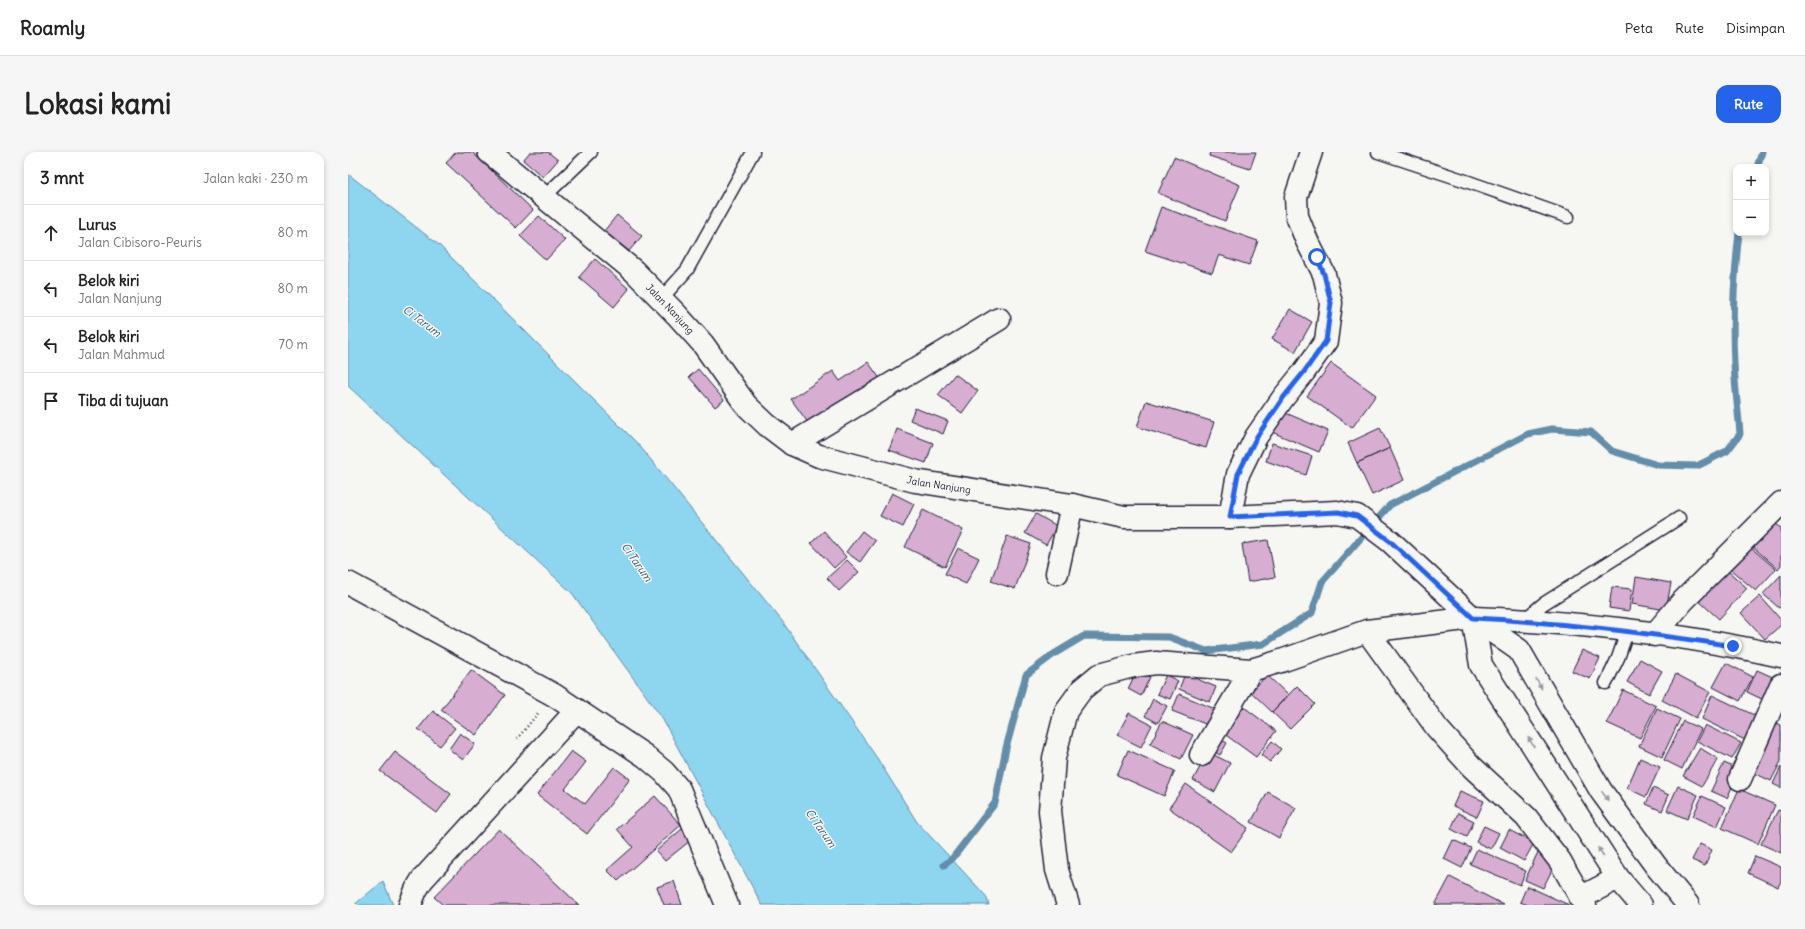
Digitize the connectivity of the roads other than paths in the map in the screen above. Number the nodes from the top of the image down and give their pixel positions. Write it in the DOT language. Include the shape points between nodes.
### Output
graph roads {
  1 [pos="490,152"];
  2 [pos="591,152"];
  3 [pos="753,152"];
  4 [pos="1311,152"];
  5 [pos="1378,152"];
  6 [pos="544,197"];
  7 [pos="1568,217"];
  8 [pos="661,299"];
  9 [pos="999,319"];
  10 [pos="792,444"];
  11 [pos="1781,503"];
  12 [pos="1072,505"];
  13 [pos="1230,517"];
  14 [pos="1679,518"];
  15 [pos="1056,573"];
  16 [pos="348,583"];
  17 [pos="1473,618"];
  18 [pos="1524,620"];
  19 [pos="1367,631"];
  20 [pos="1627,632"];
  21 [pos="1654,635"];
  22 [pos="1781,656"];
  23 [pos="1251,670"];
  24 [pos="1606,684"];
  25 [pos="1781,685"];
  26 [pos="577,710"];
  27 [pos="1201,755"];
  28 [pos="1740,779"];
  29 [pos="1618,878"];
  30 [pos="1582,902"];
  31 [pos="410,905"];
  32 [pos="727,905"];
  33 [pos="1068,905"];
  34 [pos="1641,905"];
  35 [pos="1688,905"];
  1 -- 6 [label="street, Jalan Nanjung"];
  2 -- 6 [label="lane"];
  3 -- 8 [label="lane" via="687,270"];
  4 -- 13 [label="street" via="1296,197 1297,216 1324,274 1331,303 1326,341 1256,438 1238,474"];
  5 -- 7 [label="lane"];
  6 -- 8 [label="street, Jalan Nanjung" via="634,271"];
  8 -- 10 [label="street, Jalan Nanjung" via="703,344 746,405"];
  9 -- 10 [label="street"];
  10 -- 12 [label="street, Jalan Nanjung" via="819,456 915,481"];
  11 -- 21 [label="street"];
  12 -- 13 [label="street, Jalan Nanjung" via="1124,517"];
  12 -- 15 [label="street"];
  13 -- 17 [label="street, Jalan Nanjung" via="1338,512 1357,516 1390,541"];
  14 -- 18 [label="lane" via="1543,604"];
  16 -- 26 [label="street"];
  17 -- 18 [label="street"];
  17 -- 19 [label="street"];
  29 -- 17 [label="street, one-way" via="1481,664"];
  17 -- 35 [label="street, Jalan Nanjung, one-way" via="1519,650 1601,791"];
  18 -- 20 [label="street"];
  19 -- 23 [label="street"];
  19 -- 30 [label="street" via="1437,728 1471,766 1526,817 1560,861"];
  20 -- 21 [label="street"];
  20 -- 24 [label="lane"];
  21 -- 22 [label="street" via="1733,646"];
  23 -- 27 [label="street"];
  23 -- 33 [label="street" via="1156,663 1099,675 1082,689 1066,711 1054,758 1050,811 1057,870"];
  25 -- 28 [label="street"];
  26 -- 31 [label="street" via="422,880"];
  26 -- 32 [label="street" via="645,756 679,789"];
  29 -- 30 [label="street"];
  29 -- 34 [label="street"];
}
